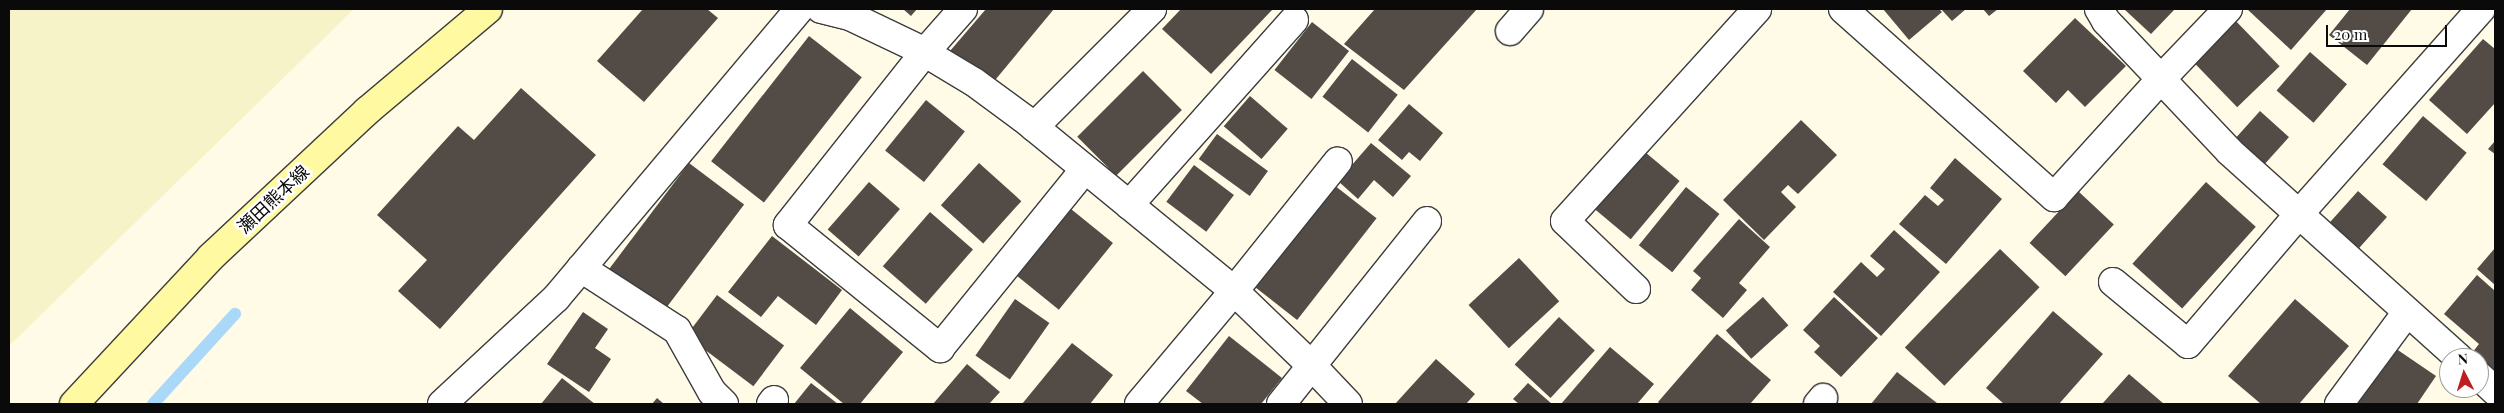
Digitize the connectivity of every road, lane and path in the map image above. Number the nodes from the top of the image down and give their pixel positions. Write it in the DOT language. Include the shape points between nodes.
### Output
graph roads {
  1 [pos="488,9"];
  2 [pos="799,9"];
  3 [pos="821,9"];
  4 [pos="963,9"];
  5 [pos="1152,9"];
  6 [pos="1529,9"];
  7 [pos="1757,9"];
  8 [pos="1843,9"];
  9 [pos="2099,9"];
  10 [pos="2228,9"];
  11 [pos="2481,9"];
  12 [pos="1294,20"];
  13 [pos="1510,31"];
  14 [pos="925,52"];
  15 [pos="2161,79"];
  16 [pos="1034,128"];
  17 [pos="1338,161"];
  18 [pos="1085,169"];
  19 [pos="1129,204"];
  20 [pos="2298,215"];
  21 [pos="1427,221"];
  22 [pos="581,268"];
  23 [pos="2113,282"];
  24 [pos="1636,289"];
  25 [pos="1234,291"];
  26 [pos="2407,312"];
  27 [pos="2448,348"];
  28 [pos="1312,366"];
  29 [pos="74,404"];
  30 [pos="442,404"];
  31 [pos="724,404"];
  32 [pos="1139,404"];
  33 [pos="1281,404"];
  34 [pos="1348,404"];
  35 [pos="2339,404"];
  1 -- 29 [label="main road, 瀬田熊本線" via="367,111 211,257"];
  2 -- 22 [label="street"];
  3 -- 14 [label="street" via="852,17"];
  4 -- 14 [label="street"];
  5 -- 16 [label="street"];
  6 -- 13 [label="street"];
  7 -- 24 [label="street" via="1565,221"];
  8 -- 15 [label="street" via="2054,198"];
  9 -- 15 [label="street" via="2106,21"];
  10 -- 15 [label="street"];
  11 -- 20 [label="street"];
  12 -- 19 [label="street"];
  14 -- 16 [label="street" via="974,82"];
  14 -- 18 [label="street" via="788,225 940,348"];
  15 -- 20 [label="street" via="2230,152"];
  16 -- 18 [label="street"];
  17 -- 25 [label="street"];
  18 -- 19 [label="street"];
  19 -- 25 [label="street"];
  20 -- 23 [label="street" via="2188,344"];
  20 -- 26 [label="street"];
  21 -- 28 [label="street"];
  22 -- 30 [label="street" via="556,298"];
  22 -- 31 [label="street" via="677,330 712,392"];
  25 -- 28 [label="street"];
  25 -- 32 [label="street"];
  26 -- 27 [label="street"];
  26 -- 35 [label="street"];
  28 -- 33 [label="street"];
  28 -- 34 [label="street"];
}
